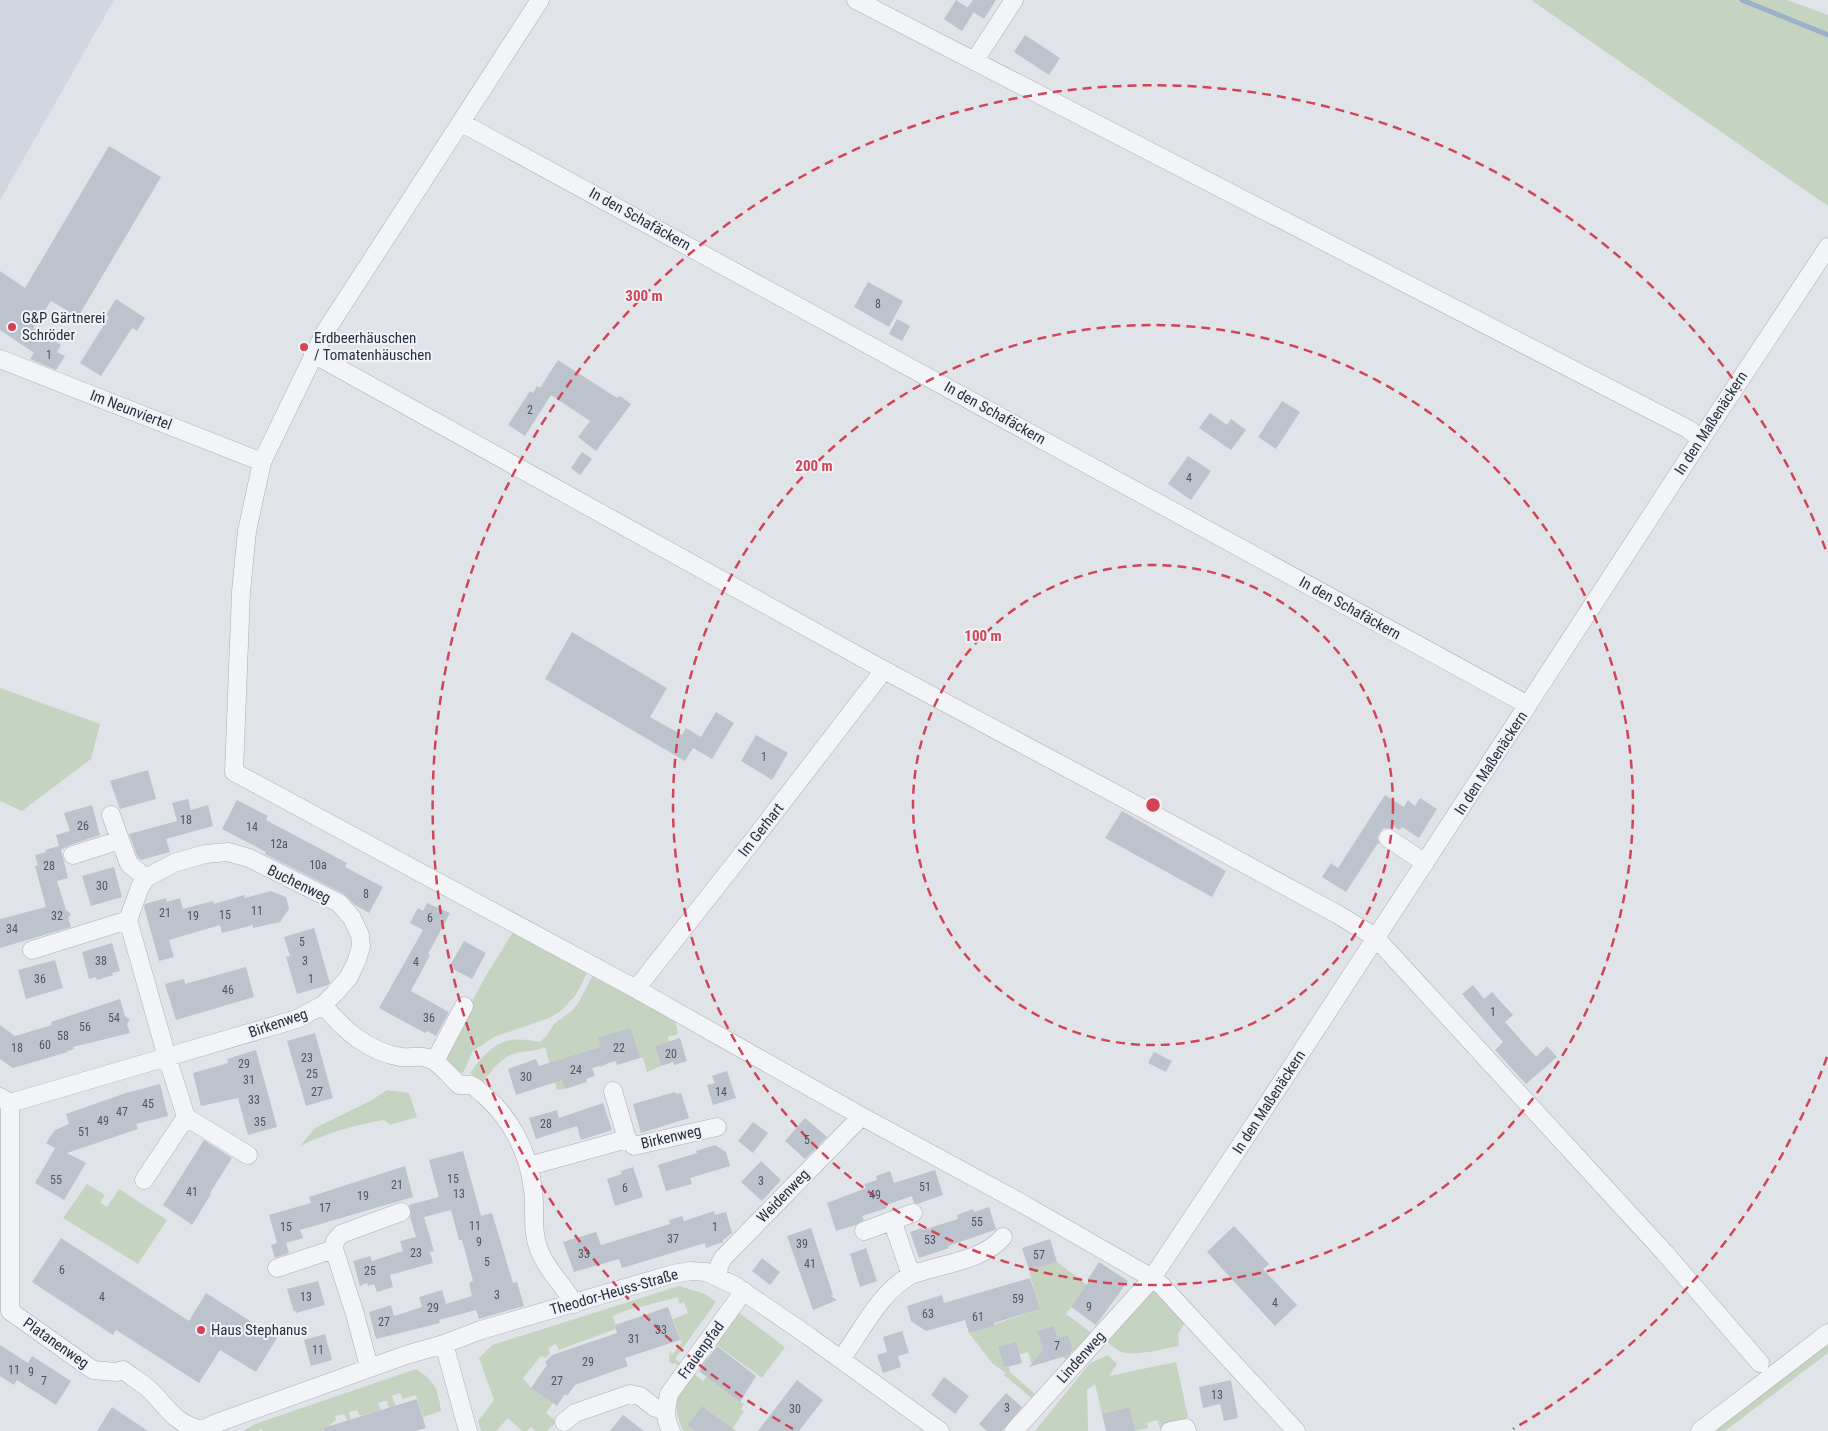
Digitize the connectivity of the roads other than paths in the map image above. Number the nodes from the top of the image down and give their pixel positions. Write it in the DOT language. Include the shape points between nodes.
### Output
graph roads {
  1 [pos="540,0"];
  2 [pos="856,0"];
  3 [pos="1014,0"];
  4 [pos="975,60"];
  5 [pos="462,123"];
  6 [pos="1828,247"];
  7 [pos="313,354"];
  8 [pos="0,359"];
  9 [pos="1701,439"];
  10 [pos="262,462"];
  11 [pos="884,670"];
  12 [pos="1528,706"];
  13 [pos="111,815"];
  14 [pos="1388,838"];
  15 [pos="120,840"];
  16 [pos="73,855"];
  17 [pos="1425,862"];
  18 [pos="146,878"];
  19 [pos="128,920"];
  20 [pos="1375,937"];
  21 [pos="32,950"];
  22 [pos="636,989"];
  23 [pos="323,1005"];
  24 [pos="464,1006"];
  25 [pos="167,1058"];
  26 [pos="435,1061"];
  27 [pos="613,1091"];
  28 [pos="5,1100"];
  29 [pos="186,1117"];
  30 [pos="857,1121"];
  31 [pos="717,1126"];
  32 [pos="627,1139"];
  33 [pos="248,1155"];
  34 [pos="529,1166"];
  35 [pos="144,1180"];
  36 [pos="401,1212"];
  37 [pos="913,1213"];
  38 [pos="890,1222"];
  39 [pos="864,1231"];
  40 [pos="1003,1237"];
  41 [pos="334,1249"];
  42 [pos="277,1268"];
  43 [pos="911,1275"];
  44 [pos="718,1277"];
  45 [pos="1150,1281"];
  46 [pos="744,1291"];
  47 [pos="574,1304"];
  48 [pos="5,1311"];
  49 [pos="1828,1333"];
  50 [pos="444,1344"];
  51 [pos="841,1359"];
  52 [pos="1760,1363"];
  53 [pos="369,1367"];
  54 [pos="665,1411"];
  55 [pos="564,1422"];
  56 [pos="201,1431"];
  57 [pos="468,1431"];
  58 [pos="671,1431"];
  59 [pos="940,1431"];
  60 [pos="1014,1431"];
  61 [pos="1296,1431"];
  62 [pos="1700,1431"];
  1 -- 5 [label="street"];
  2 -- 4 [label="street"];
  3 -- 4 [label="street"];
  4 -- 9 [label="street" via="1688,429"];
  5 -- 7 [label="street"];
  5 -- 12 [label="street, In den Schafäckern"];
  6 -- 9 [label="street, In den Maßenäckern"];
  7 -- 10 [label="street"];
  7 -- 11 [label="street"];
  8 -- 10 [label="street, Im Neunviertel"];
  9 -- 12 [label="street, In den Maßenäckern"];
  10 -- 22 [label="street" via="247,531 241,592 234,772"];
  11 -- 20 [label="street"];
  11 -- 22 [label="street, Im Gerhart"];
  12 -- 17 [label="street, In den Maßenäckern"];
  13 -- 15 [label="street"];
  14 -- 17 [label="street"];
  15 -- 16 [label="street"];
  15 -- 18 [label="street" via="129,864"];
  17 -- 20 [label="street, In den Maßenäckern"];
  18 -- 19 [label="street"];
  18 -- 23 [label="street, Buchenweg" via="174,863 205,854 228,852 249,858 339,904 352,918 361,946 349,977"];
  19 -- 21 [label="street"];
  19 -- 25 [label="street"];
  20 -- 45 [label="street, In den Maßenäckern"];
  20 -- 52 [label="street" via="1664,1252"];
  22 -- 45 [label="street" via="1023,1204"];
  23 -- 25 [label="street, Birkenweg" via="297,1019"];
  23 -- 26 [label="street, Birkenweg" via="338,1024 374,1048 403,1057 422,1056"];
  24 -- 26 [label="street"];
  25 -- 28 [label="street, Birkenweg"];
  25 -- 29 [label="street"];
  26 -- 34 [label="street" via="459,1085 472,1085 490,1100 517,1138"];
  27 -- 32 [label="street, Birkenweg"];
  28 -- 48 [label="street"];
  29 -- 33 [label="street"];
  29 -- 35 [label="street"];
  30 -- 44 [label="street, Weidenweg" via="723,1258"];
  31 -- 32 [label="street, Birkenweg" via="634,1146"];
  32 -- 34 [label="street, Birkenweg"];
  34 -- 47 [label="street" via="534,1191 533,1223 539,1250 549,1271"];
  36 -- 41 [label="street" via="341,1234"];
  37 -- 38 [label="street"];
  38 -- 39 [label="street"];
  38 -- 43 [label="street"];
  40 -- 43 [label="street" via="984,1253"];
  41 -- 42 [label="street"];
  41 -- 53 [label="street"];
  43 -- 51 [label="street" via="898,1283 876,1306"];
  44 -- 46 [label="street, Theodor-Heuss-Straße"];
  44 -- 47 [label="street, Theodor-Heuss-Straße" via="706,1272 673,1274"];
  45 -- 60 [label="street, Lindenweg"];
  45 -- 61 [label="street" via="1161,1285"];
  46 -- 51 [label="street, Theodor-Heuss-Straße"];
  46 -- 54 [label="street, Frauenpfad" via="669,1394"];
  47 -- 50 [label="street, Theodor-Heuss-Straße"];
  48 -- 56 [label="street, Platanenweg" via="92,1370 123,1370 151,1390 170,1414"];
  49 -- 62 [label="street"];
  50 -- 53 [label="street, Theodor-Heuss-Straße"];
  50 -- 57 [label="street"];
  51 -- 59 [label="street, Theodor-Heuss-Straße"];
  53 -- 56 [label="street, Theodor-Heuss-Straße"];
  54 -- 55 [label="street" via="640,1396 630,1394 575,1413"];
  54 -- 58 [label="street"];
}
